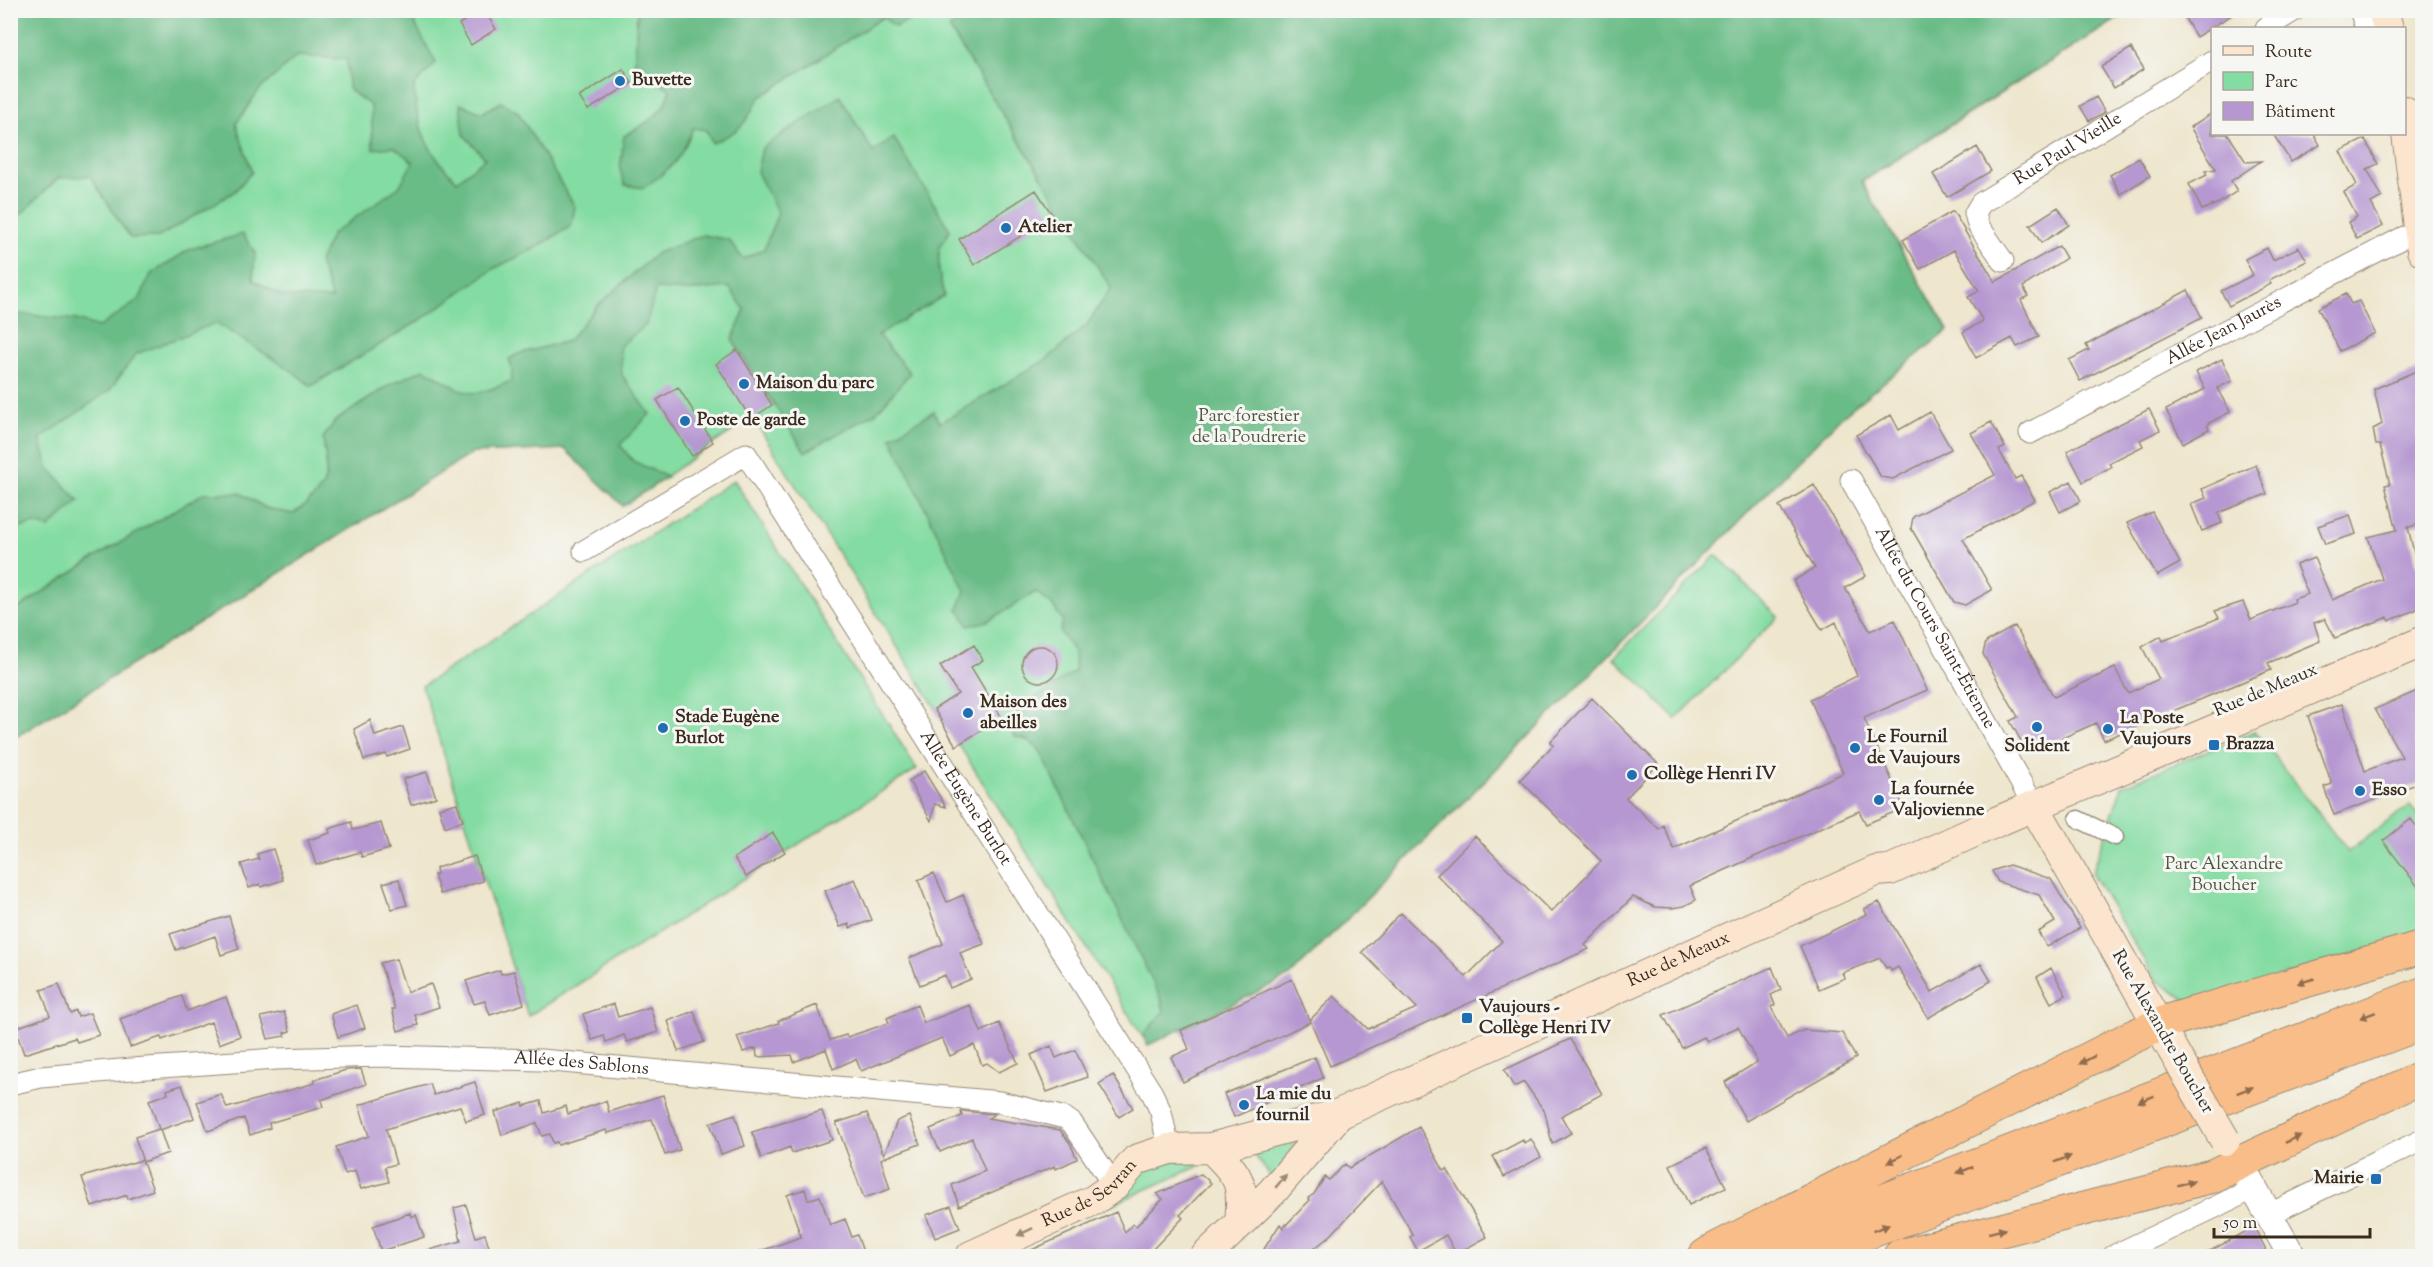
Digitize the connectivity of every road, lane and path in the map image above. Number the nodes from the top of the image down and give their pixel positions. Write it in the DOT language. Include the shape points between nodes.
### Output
graph roads {
  1 [pos="2295,10"];
  2 [pos="2360,10"];
  3 [pos="2383,10"];
  4 [pos="2268,27"];
  5 [pos="2366,27"];
  6 [pos="2388,27"];
  7 [pos="2211,62"];
  8 [pos="2406,126"];
  9 [pos="2421,242"];
  10 [pos="2003,261"];
  11 [pos="2030,433"];
  12 [pos="1851,480"];
  13 [pos="584,551"];
  14 [pos="2422,625"];
  15 [pos="2422,642"];
  16 [pos="2083,785"];
  17 [pos="2021,800"];
  18 [pos="2079,819"];
  19 [pos="2115,837"];
  20 [pos="2075,879"];
  21 [pos="2422,947"];
  22 [pos="2422,994"];
  23 [pos="2422,1023"];
  24 [pos="2165,1037"];
  25 [pos="2422,1077"];
  26 [pos="10,1084"];
  27 [pos="1339,1114"];
  28 [pos="2422,1140"];
  29 [pos="1211,1148"];
  30 [pos="1169,1149"];
  31 [pos="2239,1164"];
  32 [pos="1114,1186"];
  33 [pos="2268,1215"];
  34 [pos="1240,1223"];
  35 [pos="972,1257"];
  36 [pos="1206,1257"];
  37 [pos="1705,1257"];
  38 [pos="1739,1257"];
  39 [pos="1806,1257"];
  40 [pos="1900,1257"];
  41 [pos="2113,1257"];
  42 [pos="2292,1257"];
  1 -- 4 [label="street"];
  2 -- 5 [label="street"];
  3 -- 6 [label="main road"];
  7 -- 10 [label="street, Rue Paul Vieille" via="1981,203 1975,213 1977,225"];
  8 -- 9 [label="main road"];
  9 -- 11 [label="street, Allée Jean Jaurès" via="2404,237"];
  12 -- 17 [label="street, Allée du Cours Saint-Étienne"];
  13 -- 30 [label="street, Allée Eugène Burlot" via="746,454 1152,1093 1161,1112"];
  14 -- 17 [label="main road, Rue de Meaux" via="2364,650 2352,663"];
  15 -- 16 [label="main road, Rue de Meaux"];
  16 -- 17 [label="main road, Rue de Meaux"];
  16 -- 20 [label="main road" via="2067,819"];
  17 -- 20 [label="main road, Rue Alexandre Boucher"];
  17 -- 27 [label="main road, Rue de Meaux" via="1890,870 1876,872"];
  18 -- 19 [label="street"];
  20 -- 24 [label="main road, Rue Alexandre Boucher"];
  21 -- 24 [label="highway, one-way"];
  22 -- 38 [label="highway, one-way"];
  39 -- 23 [label="highway, one-way"];
  24 -- 31 [label="main road, Rue Alexandre Boucher, bridge"];
  24 -- 37 [label="highway, one-way"];
  31 -- 25 [label="highway, one-way"];
  26 -- 32 [label="street, Allée des Sablons" via="132,1068 394,1057 540,1060 1000,1102 1072,1123"];
  27 -- 29 [label="main road, Rue de Meaux"];
  34 -- 27 [label="main road, one-way"];
  28 -- 33 [label="street"];
  29 -- 30 [label="main road, Rue de Sevran"];
  29 -- 34 [label="main road" via="1240,1182"];
  30 -- 32 [label="main road, Rue de Sevran" via="1136,1160"];
  31 -- 33 [label="street, Rue Alexandre Boucher"];
  40 -- 31 [label="highway, one-way" via="2212,1176"];
  31 -- 41 [label="street"];
  32 -- 35 [label="main road, Rue de Sevran, one-way" via="1094,1200"];
  33 -- 42 [label="street, Rue Alexandre Boucher"];
  34 -- 36 [label="main road"];
}
